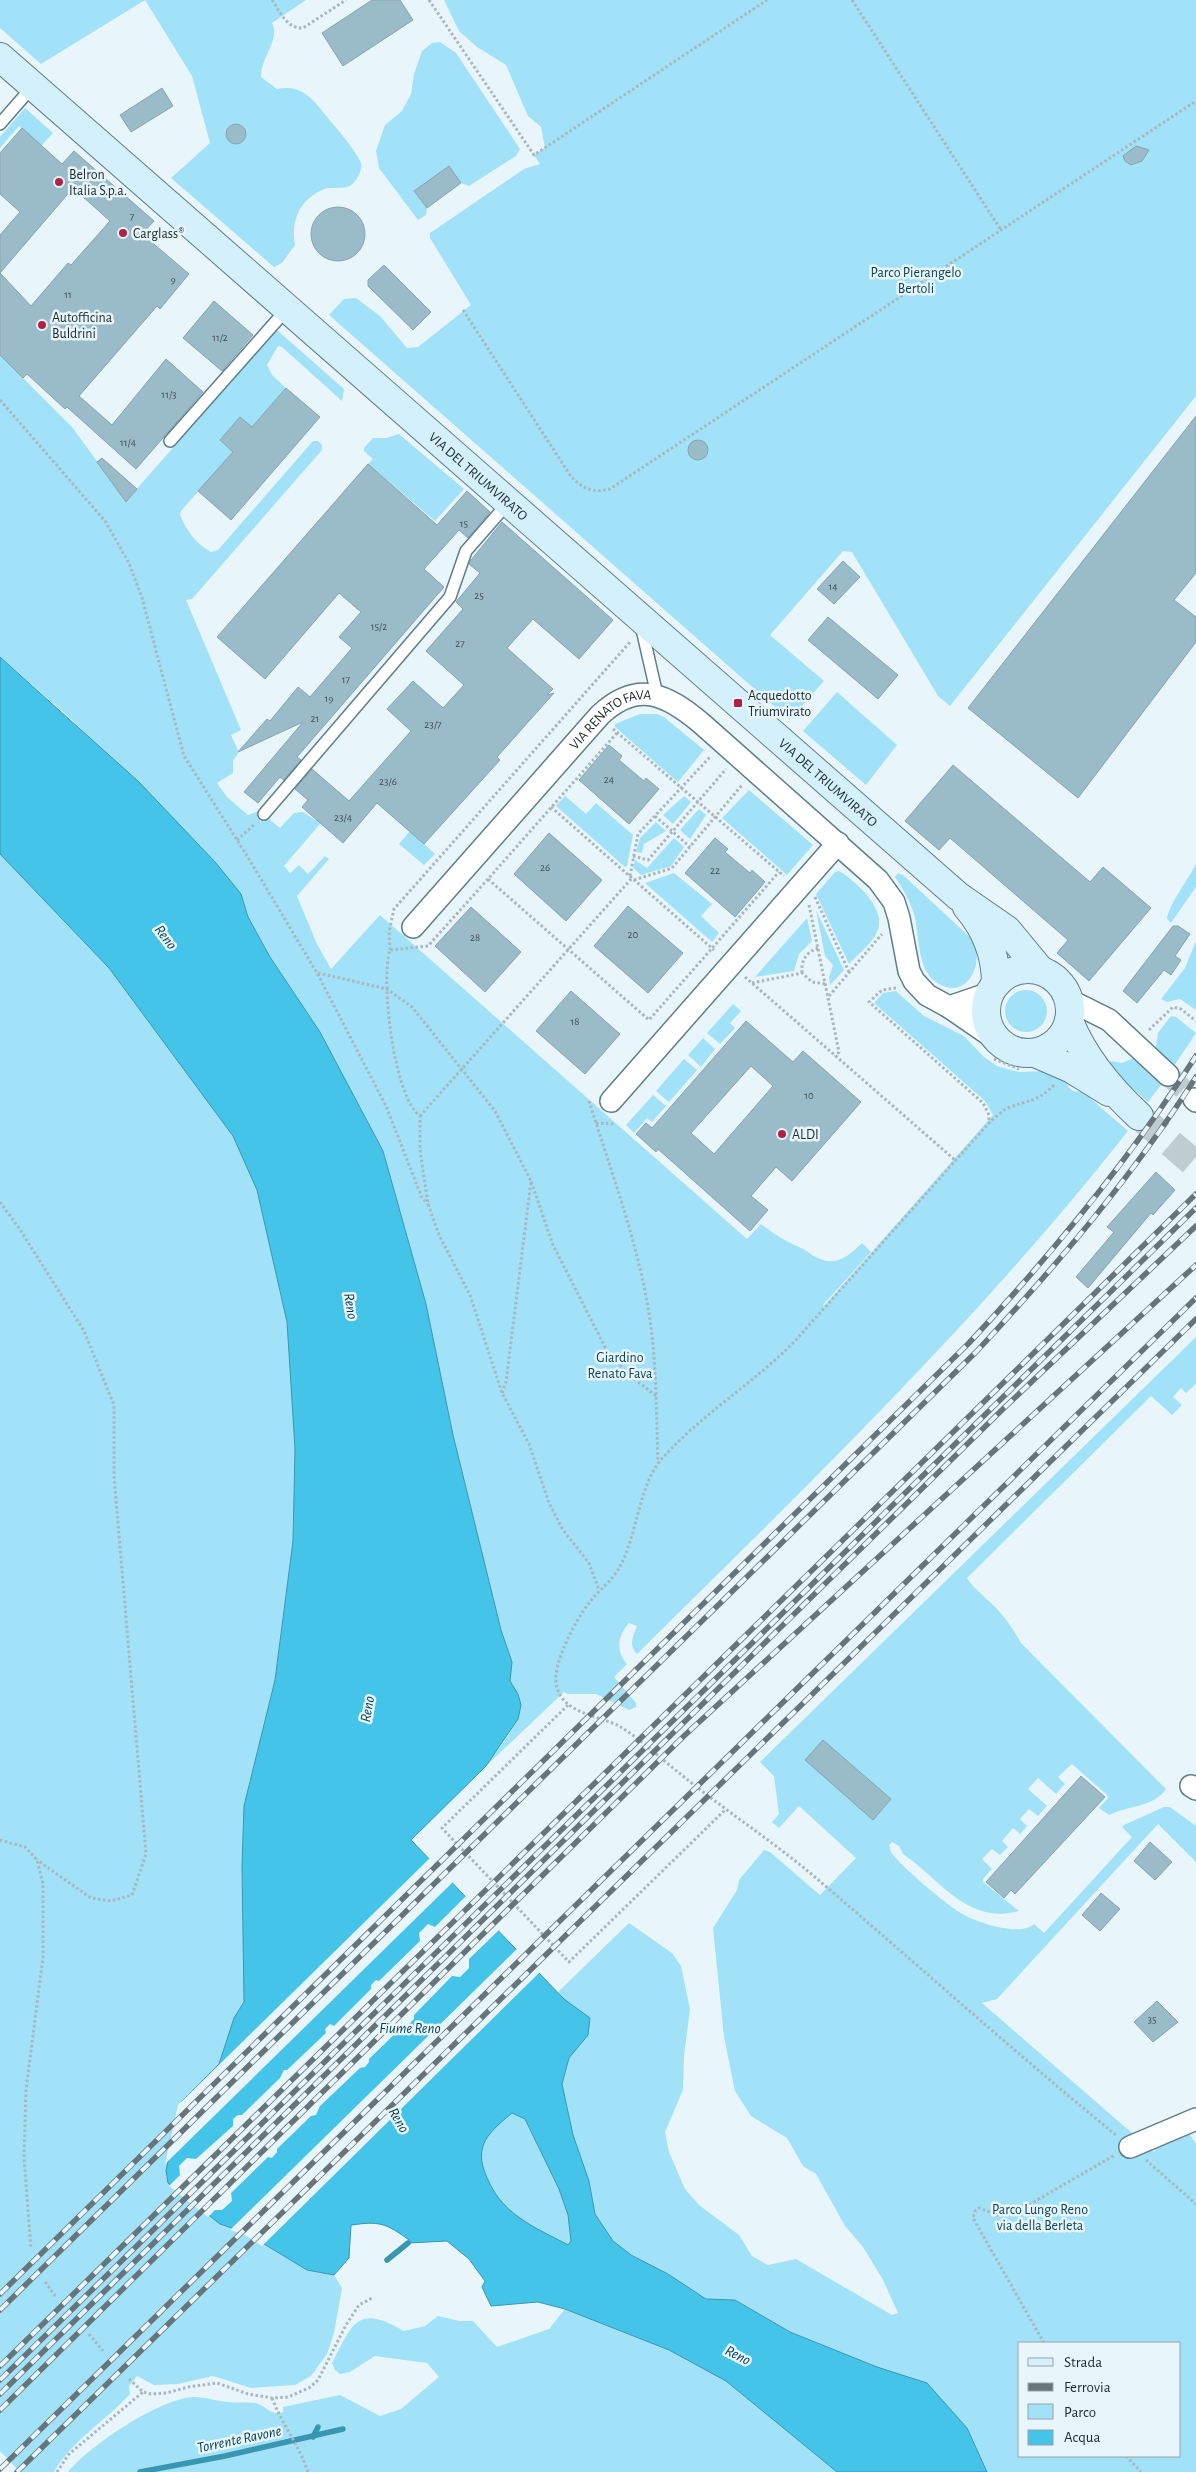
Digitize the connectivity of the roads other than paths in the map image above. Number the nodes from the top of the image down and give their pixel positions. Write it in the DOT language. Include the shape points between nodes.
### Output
graph roads {
  1 [pos="0,56"];
  2 [pos="34,86"];
  3 [pos="0,124"];
  4 [pos="287,309"];
  5 [pos="170,442"];
  6 [pos="508,502"];
  7 [pos="636,627"];
  8 [pos="657,695"];
  9 [pos="264,814"];
  10 [pos="838,843"];
  11 [pos="958,896"];
  12 [pos="413,927"];
  13 [pos="1040,970"];
  14 [pos="993,988"];
  15 [pos="949,1007"];
  16 [pos="1069,1010"];
  17 [pos="997,1040"];
  18 [pos="1035,1053"];
  19 [pos="1168,1075"];
  20 [pos="611,1101"];
  21 [pos="1196,2120"];
  22 [pos="1130,2147"];
  1 -- 2 [label="main road, VIA DEL TRIUMVIRATO"];
  2 -- 3 [label="lane"];
  2 -- 4 [label="main road, VIA DEL TRIUMVIRATO"];
  4 -- 5 [label="lane"];
  4 -- 6 [label="main road, VIA DEL TRIUMVIRATO"];
  6 -- 7 [label="main road, VIA DEL TRIUMVIRATO"];
  6 -- 9 [label="lane" via="466,551 450,597"];
  7 -- 8 [label="lane"];
  7 -- 11 [label="main road, VIA DEL TRIUMVIRATO"];
  8 -- 10 [label="street, VIA RENATO FAVA" via="687,711"];
  8 -- 12 [label="street, VIA RENATO FAVA" via="628,698 600,715"];
  10 -- 15 [label="street, VIA RENATO FAVA" via="878,880 894,902 914,982 927,995"];
  10 -- 20 [label="street" via="803,892 731,965"];
  11 -- 13 [label="main road, VIA DEL TRIUMVIRATO" via="1007,930"];
  11 -- 14 [label="main road, VIA DEL TRIUMVIRATO" via="985,933 993,952"];
  13 -- 14 [label="main road" via="1015,971"];
  13 -- 16 [label="main road" via="1060,983"];
  14 -- 15 [label="street"];
  14 -- 17 [label="main road" via="986,1014"];
  15 -- 17 [label="street, VIA RENATO FAVA"];
  16 -- 18 [label="main road" via="1060,1038 1045,1050"];
  16 -- 18 [label="main road" via="1080,1044 1131,1108 1072,1069"];
  16 -- 19 [label="street" via="1108,1020"];
  17 -- 18 [label="main road" via="1018,1052"];
  21 -- 22 [label="street"];
}
